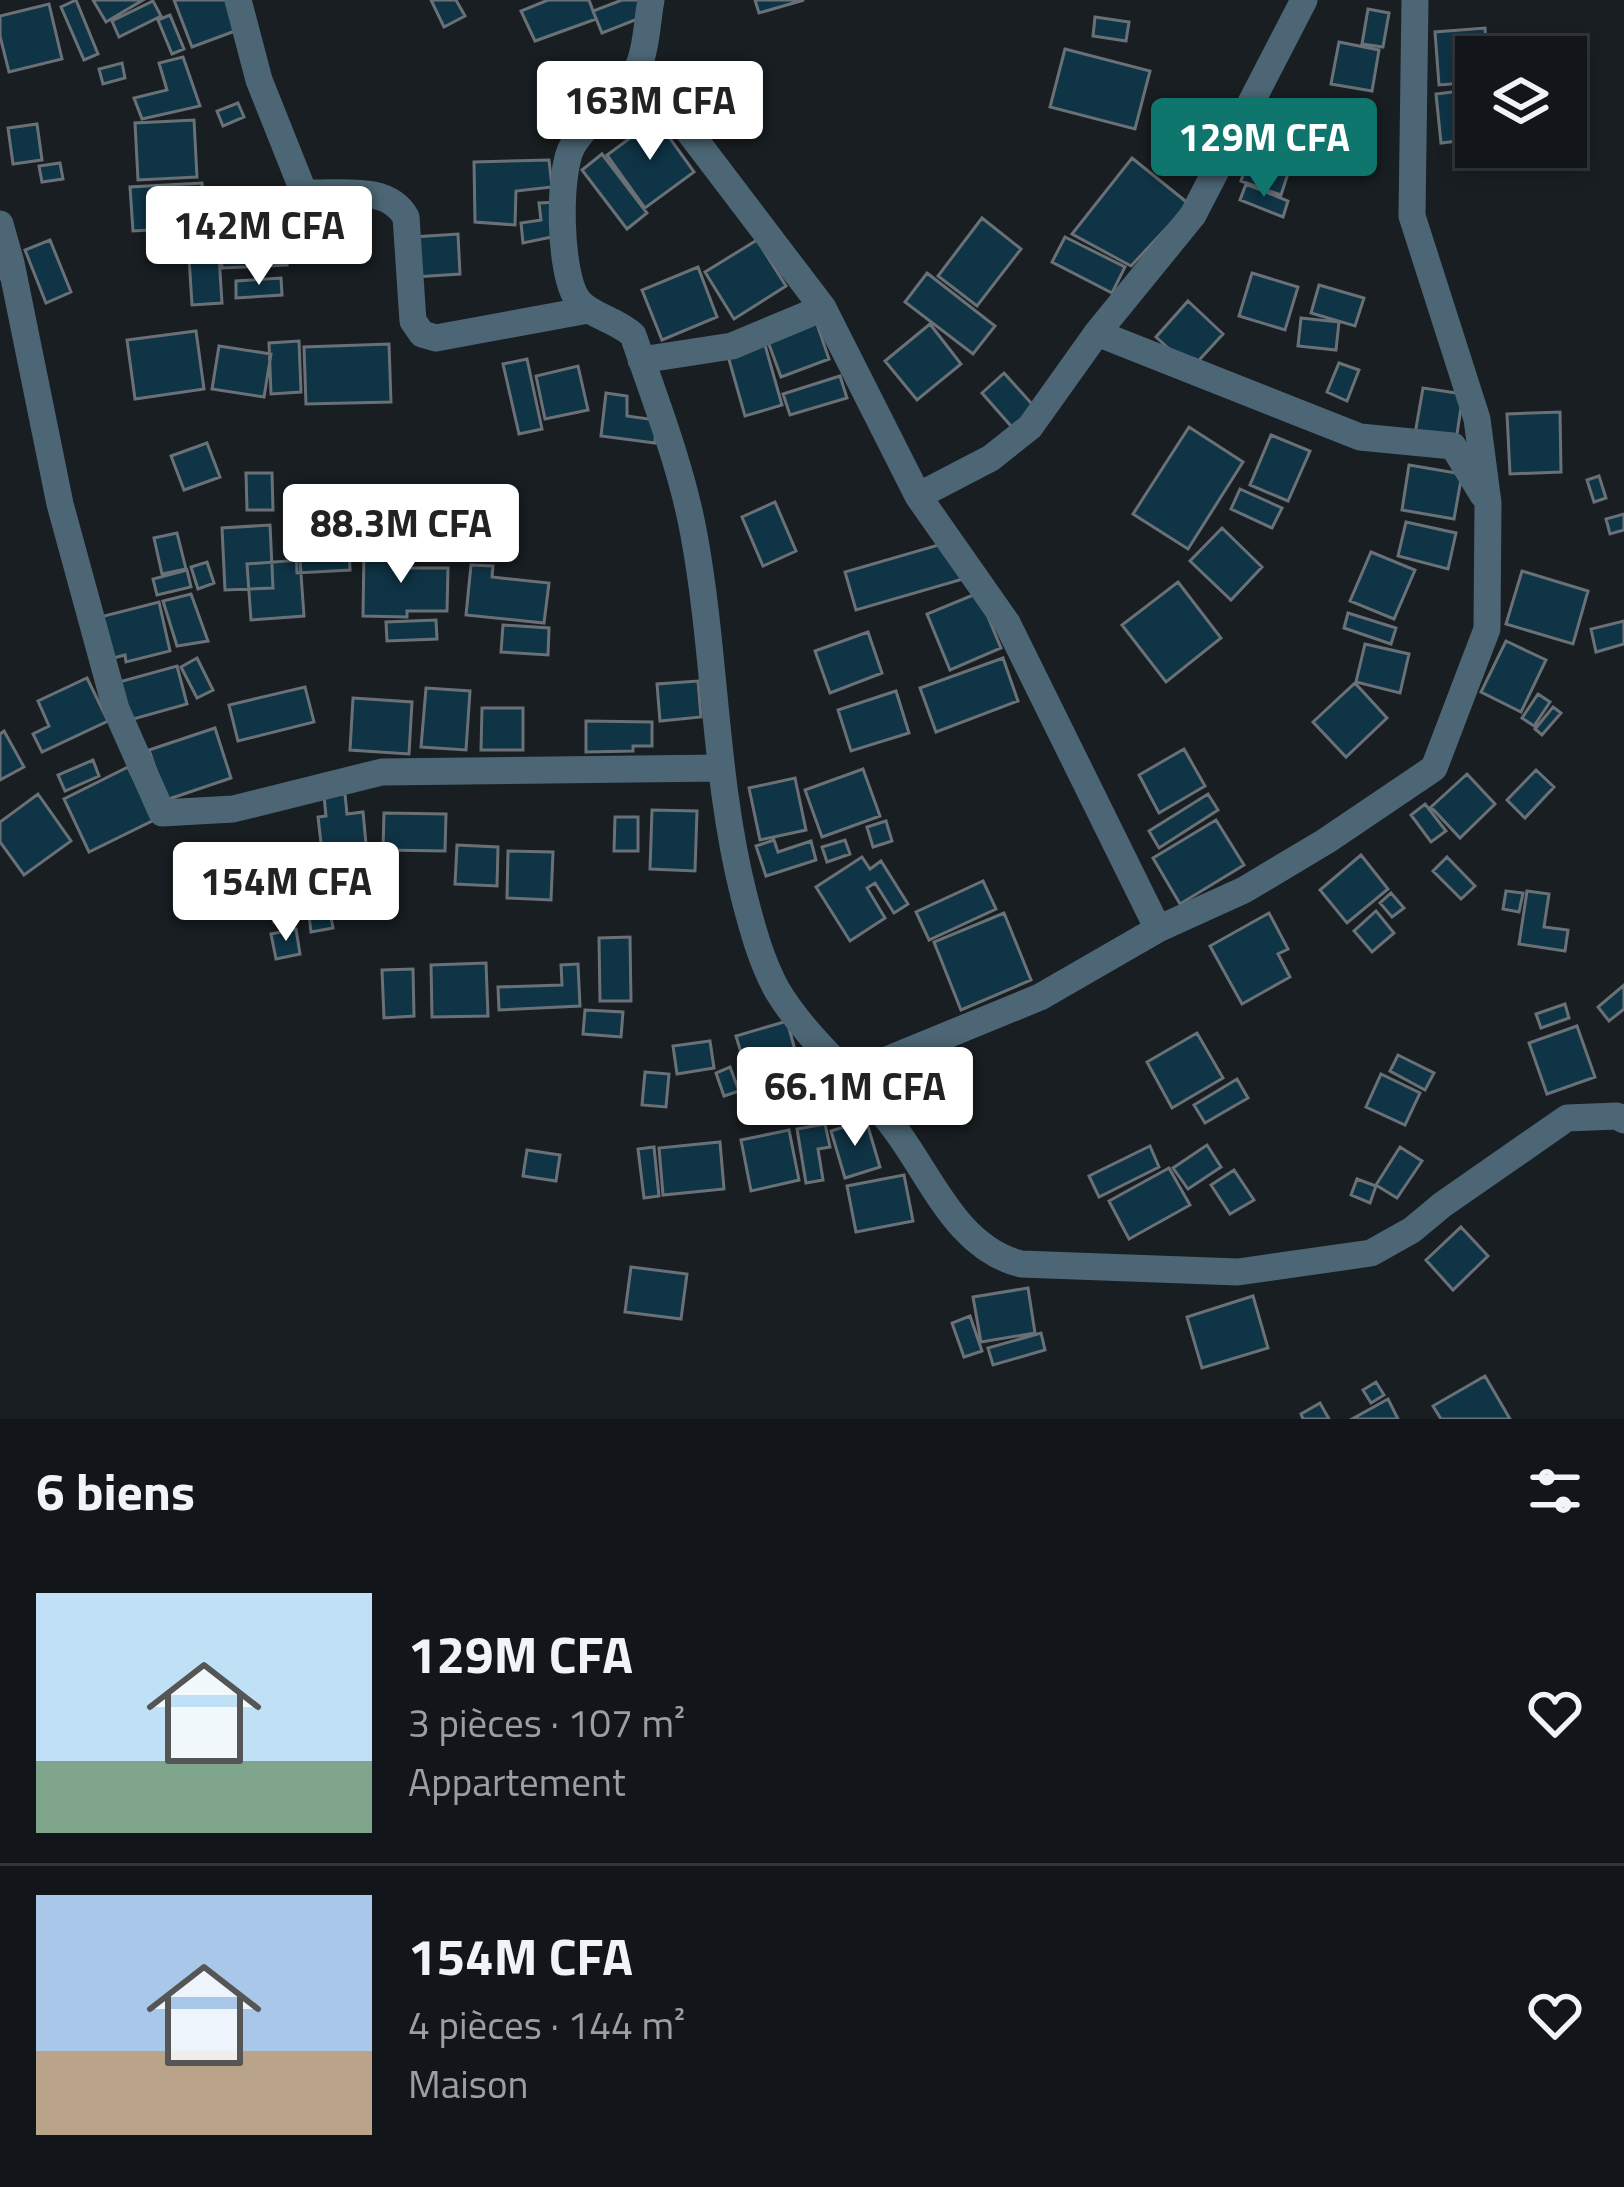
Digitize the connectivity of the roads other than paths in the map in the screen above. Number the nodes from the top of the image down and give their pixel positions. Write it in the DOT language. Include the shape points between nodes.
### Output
graph roads {
  1 [pos="238,0"];
  2 [pos="651,0"];
  3 [pos="1304,0"];
  4 [pos="1415,0"];
  5 [pos="639,66"];
  6 [pos="0,224"];
  7 [pos="6,265"];
  8 [pos="823,308"];
  9 [pos="588,310"];
  10 [pos="1097,333"];
  11 [pos="641,360"];
  12 [pos="918,496"];
  13 [pos="1488,503"];
  14 [pos="722,768"];
  15 [pos="1158,928"];
  16 [pos="850,1075"];
  17 [pos="1624,1120"];
  1 -- 9 [label="street" via="302,188 398,202 406,217 413,321 422,334"];
  2 -- 5 [label="street"];
  3 -- 10 [label="street" via="1193,214"];
  4 -- 13 [label="street" via="1412,216 1477,419"];
  5 -- 8 [label="street"];
  5 -- 9 [label="street" via="565,162 570,284"];
  6 -- 7 [label="street"];
  7 -- 14 [label="street" via="110,686 163,813 233,809 382,772"];
  8 -- 11 [label="street" via="732,346"];
  8 -- 12 [label="street"];
  9 -- 11 [label="street" via="633,335"];
  10 -- 12 [label="street" via="1030,427"];
  10 -- 13 [label="street" via="1360,437 1454,446"];
  11 -- 14 [label="street" via="694,536"];
  12 -- 15 [label="street" via="1007,623"];
  13 -- 15 [label="street" via="1487,629 1434,767 1326,842"];
  14 -- 16 [label="street" via="754,935 777,989"];
  15 -- 16 [label="street" via="1040,997"];
  16 -- 17 [label="street" via="956,1221 977,1244 1022,1264 1238,1272 1371,1252 1567,1118"];
}
